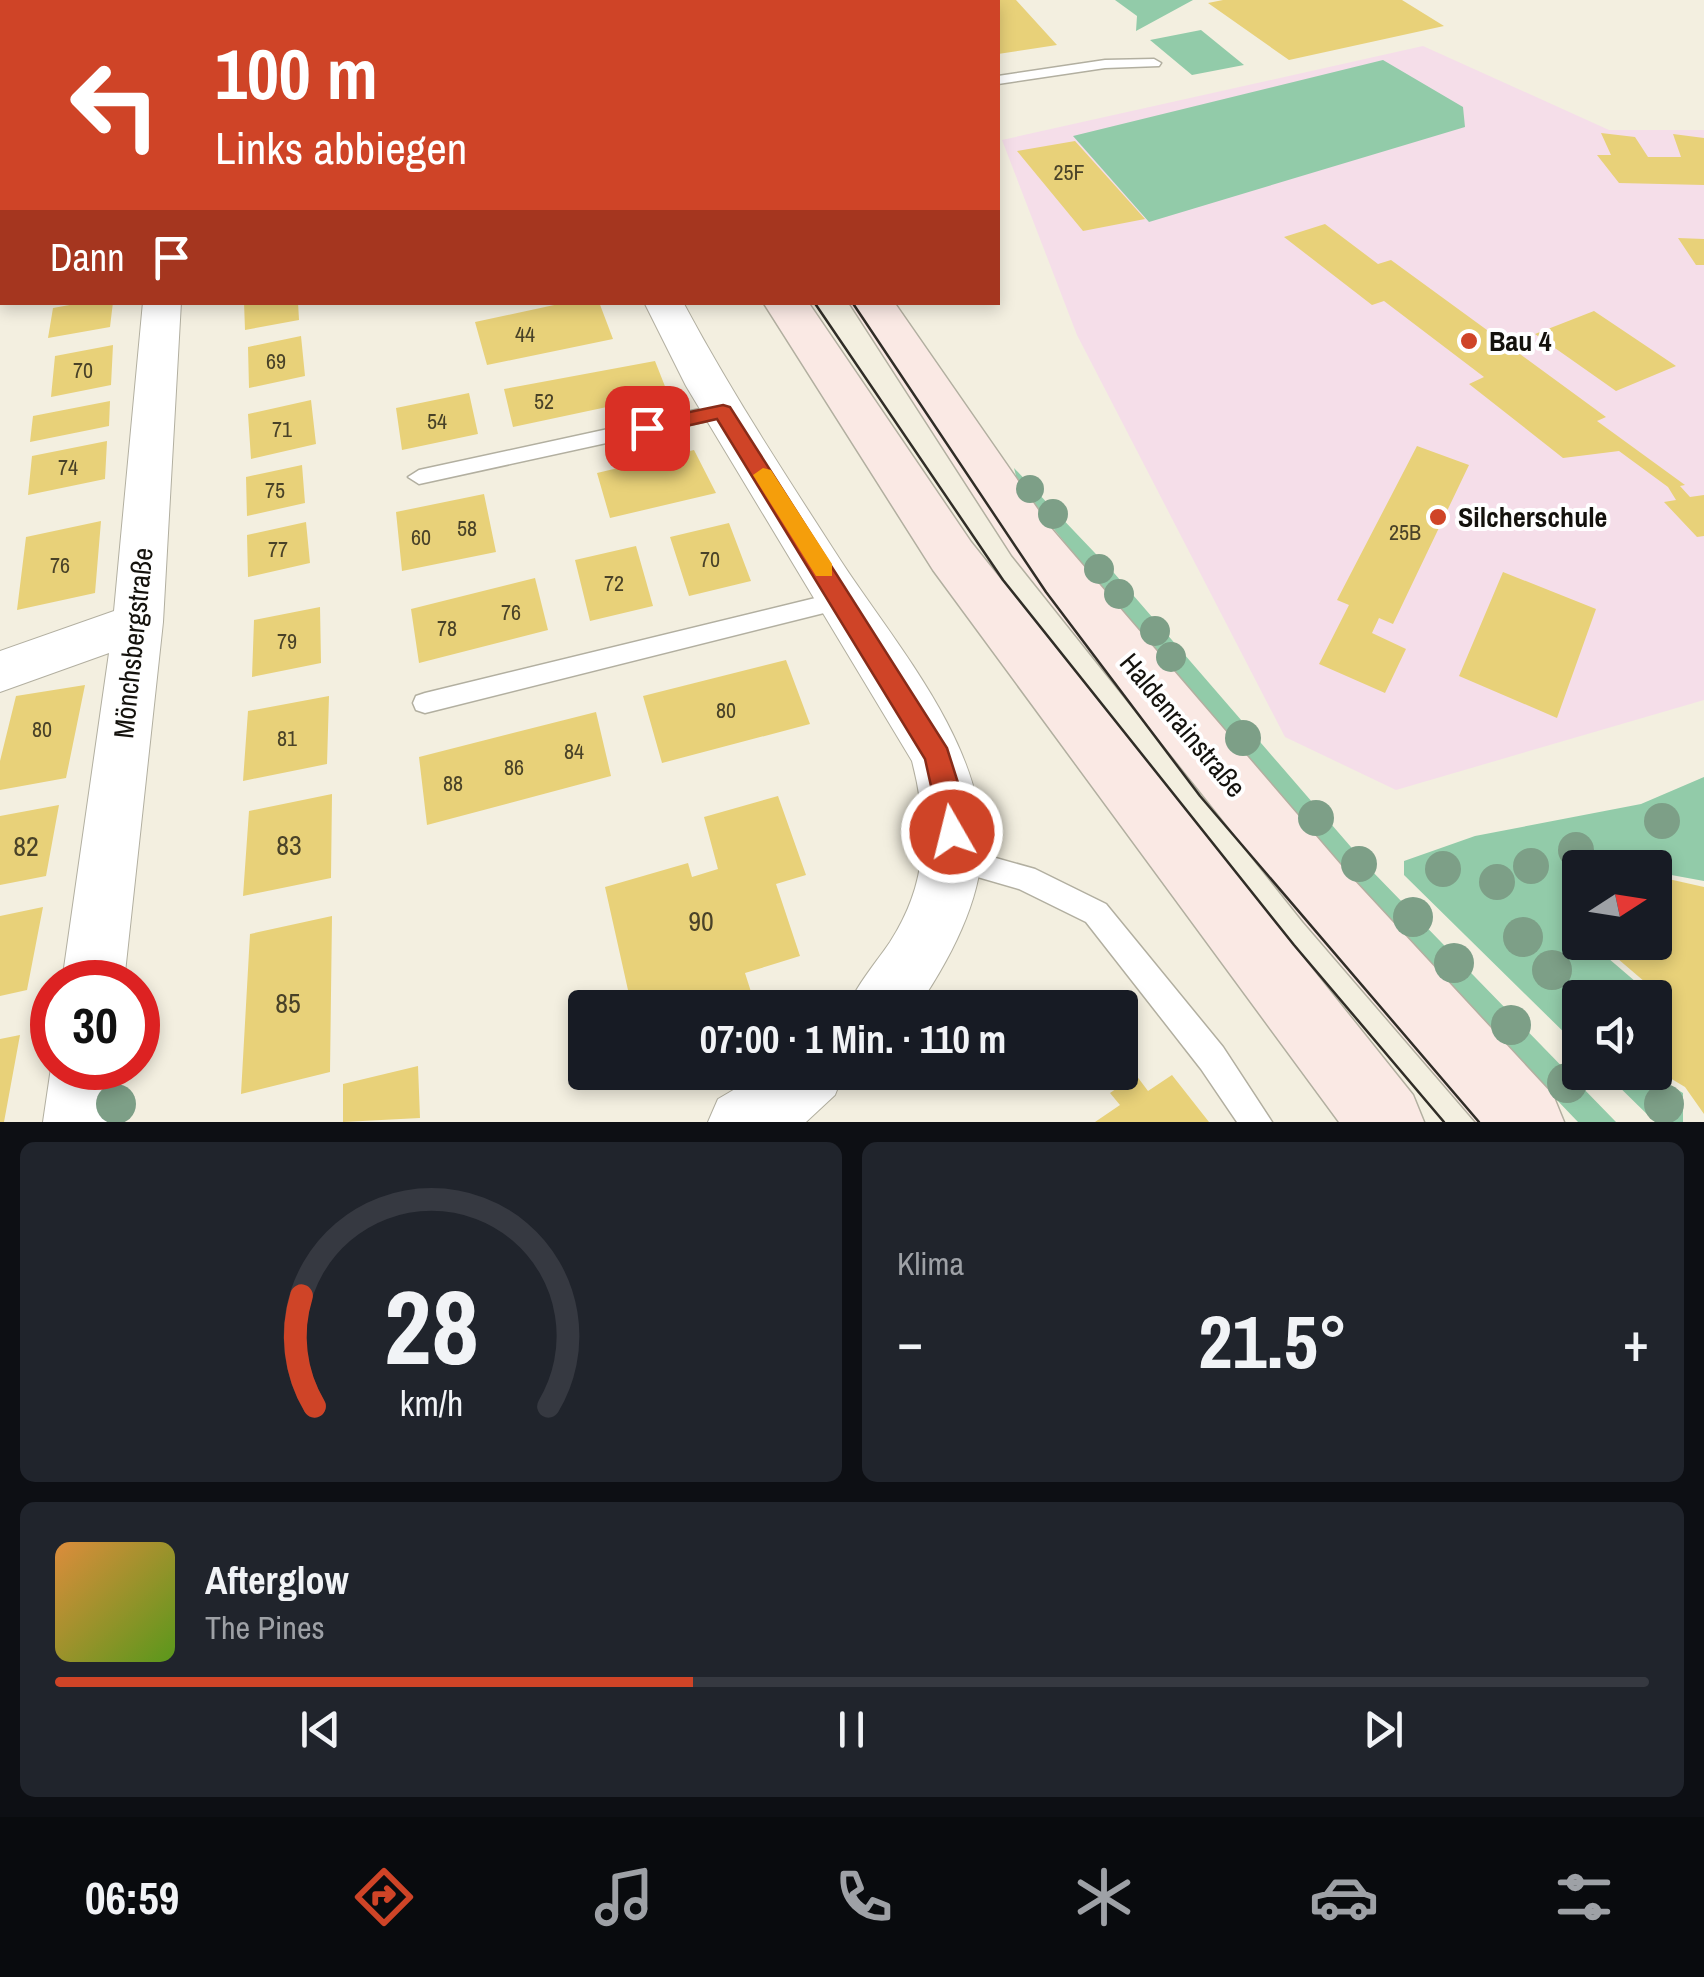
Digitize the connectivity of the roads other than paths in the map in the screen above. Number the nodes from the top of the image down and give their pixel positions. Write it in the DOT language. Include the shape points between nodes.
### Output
graph roads {
  1 [pos="1154,62"];
  2 [pos="1000,80"];
  3 [pos="162,305"];
  4 [pos="665,305"];
  5 [pos="787,305"];
  6 [pos="873,305"];
  7 [pos="723,411"];
  8 [pos="419,477"];
  9 [pos="844,600"];
  10 [pos="138,622"];
  11 [pos="0,672"];
  12 [pos="425,703"];
  13 [pos="953,858"];
  14 [pos="96,960"];
  15 [pos="894,990"];
  16 [pos="80,1090"];
  17 [pos="793,1090"];
  18 [pos="76,1122"];
  19 [pos="741,1122"];
  20 [pos="1256,1122"];
  21 [pos="1386,1122"];
  22 [pos="1526,1122"];
  1 -- 2 [label="lane"];
  3 -- 10 [label="street, Mönchsbergstraße"];
  4 -- 7 [label="street"];
  5 -- 21 [label="main road" via="950,552"];
  6 -- 22 [label="main road, Haldenrainstraße" via="1031,541 1328,900"];
  7 -- 8 [label="lane"];
  7 -- 9 [label="street"];
  9 -- 12 [label="lane"];
  9 -- 13 [label="street" via="938,756 952,805"];
  10 -- 11 [label="street"];
  10 -- 14 [label="street, Mönchsbergstraße"];
  13 -- 15 [label="street" via="936,911"];
  13 -- 20 [label="lane" via="1024,878 1096,914"];
  16 -- 18 [label="street"];
  17 -- 19 [label="street"];
}
